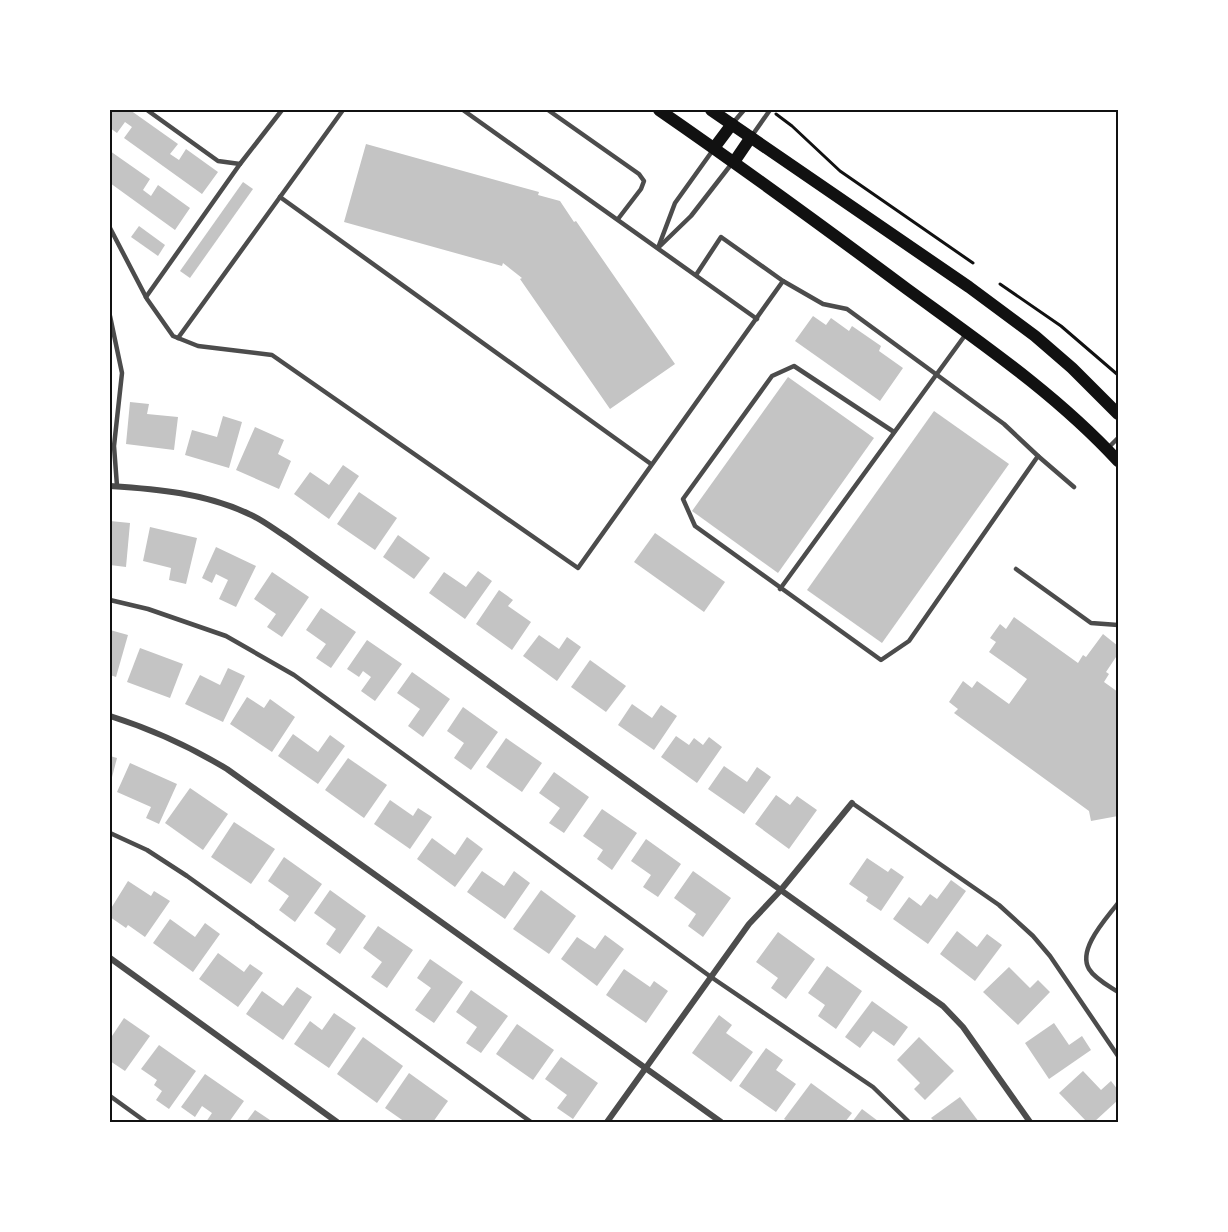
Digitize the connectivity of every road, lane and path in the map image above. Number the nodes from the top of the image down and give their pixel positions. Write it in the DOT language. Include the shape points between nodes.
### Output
graph roads {
  1 [pos="147,110"];
  2 [pos="282,110"];
  3 [pos="344,110"];
  4 [pos="463,110"];
  5 [pos="548,110"];
  6 [pos="659,110"];
  7 [pos="711,110"];
  8 [pos="744,110"];
  9 [pos="770,110"];
  10 [pos="776,114"];
  11 [pos="732,124"];
  12 [pos="751,136"];
  13 [pos="714,148"];
  14 [pos="734,162"];
  15 [pos="240,164"];
  16 [pos="280,197"];
  17 [pos="618,219"];
  18 [pos="110,228"];
  19 [pos="658,248"];
  20 [pos="973,263"];
  21 [pos="696,275"];
  22 [pos="783,281"];
  23 [pos="1000,284"];
  24 [pos="146,297"];
  25 [pos="110,316"];
  26 [pos="757,319"];
  27 [pos="967,332"];
  28 [pos="178,338"];
  29 [pos="937,374"];
  30 [pos="1119,375"];
  31 [pos="1119,414"];
  32 [pos="894,432"];
  33 [pos="1119,438"];
  34 [pos="1107,449"];
  35 [pos="1038,456"];
  36 [pos="1119,462"];
  37 [pos="651,464"];
  38 [pos="113,486"];
  39 [pos="1074,487"];
  40 [pos="1016,569"];
  41 [pos="780,589"];
  42 [pos="110,600"];
  43 [pos="1119,625"];
  44 [pos="110,716"];
  45 [pos="852,803"];
  46 [pos="110,833"];
  47 [pos="780,891"];
  48 [pos="1119,903"];
  49 [pos="110,958"];
  50 [pos="711,977"];
  51 [pos="1119,992"];
  52 [pos="1119,1056"];
  53 [pos="644,1069"];
  54 [pos="110,1096"];
  55 [pos="146,1122"];
  56 [pos="337,1122"];
  57 [pos="531,1122"];
  58 [pos="607,1122"];
  59 [pos="721,1122"];
  60 [pos="909,1122"];
  61 [pos="1030,1122"];
  1 -- 15 [label="lane" via="218,161"];
  2 -- 15 [label="lane"];
  3 -- 16 [label="lane"];
  4 -- 17 [label="lane"];
  5 -- 17 [label="lane" via="644,181"];
  6 -- 13 [label="main road"];
  7 -- 11 [label="main road"];
  8 -- 11 [label="lane"];
  9 -- 12 [label="lane"];
  10 -- 20 [label="path" via="840,171"];
  11 -- 12 [label="main road"];
  11 -- 13 [label="main road"];
  12 -- 14 [label="main road"];
  12 -- 31 [label="main road" via="1035,336"];
  13 -- 14 [label="main road"];
  13 -- 19 [label="lane" via="675,203"];
  14 -- 19 [label="lane"];
  14 -- 27 [label="main road"];
  15 -- 24 [label="lane"];
  16 -- 28 [label="lane"];
  16 -- 37 [label="lane"];
  17 -- 19 [label="lane"];
  18 -- 24 [label="lane"];
  19 -- 21 [label="lane"];
  21 -- 22 [label="lane" via="721,237"];
  21 -- 26 [label="lane"];
  22 -- 26 [label="lane"];
  22 -- 29 [label="lane" via="823,304 847,309"];
  23 -- 30 [label="path"];
  24 -- 28 [label="lane" via="172,336"];
  25 -- 38 [label="lane" via="122,373"];
  26 -- 37 [label="lane"];
  27 -- 29 [label="lane"];
  27 -- 34 [label="main road" via="1072,414"];
  28 -- 37 [label="lane" via="198,346 272,355 578,568"];
  29 -- 32 [label="lane"];
  29 -- 35 [label="lane" via="1004,424"];
  32 -- 41 [label="lane"];
  32 -- 41 [label="lane" via="794,366 772,376 682,499 694,526"];
  33 -- 34 [label="lane"];
  34 -- 36 [label="main road"];
  35 -- 39 [label="lane"];
  35 -- 41 [label="lane" via="909,641 881,660"];
  38 -- 47 [label="street" via="206,498 250,514"];
  40 -- 43 [label="lane" via="1091,623"];
  42 -- 50 [label="lane" via="226,636 294,675"];
  44 -- 53 [label="street" via="169,738 226,769"];
  45 -- 47 [label="street"];
  45 -- 52 [label="lane" via="999,905 1033,936"];
  46 -- 57 [label="lane" via="147,850 232,907"];
  47 -- 50 [label="street" via="749,924"];
  47 -- 61 [label="street" via="944,1006"];
  48 -- 51 [label="lane" via="1091,940 1086,954 1088,968"];
  49 -- 56 [label="street"];
  50 -- 53 [label="street"];
  50 -- 60 [label="lane" via="873,1087"];
  53 -- 58 [label="street"];
  53 -- 59 [label="street"];
  54 -- 55 [label="lane"];
}
